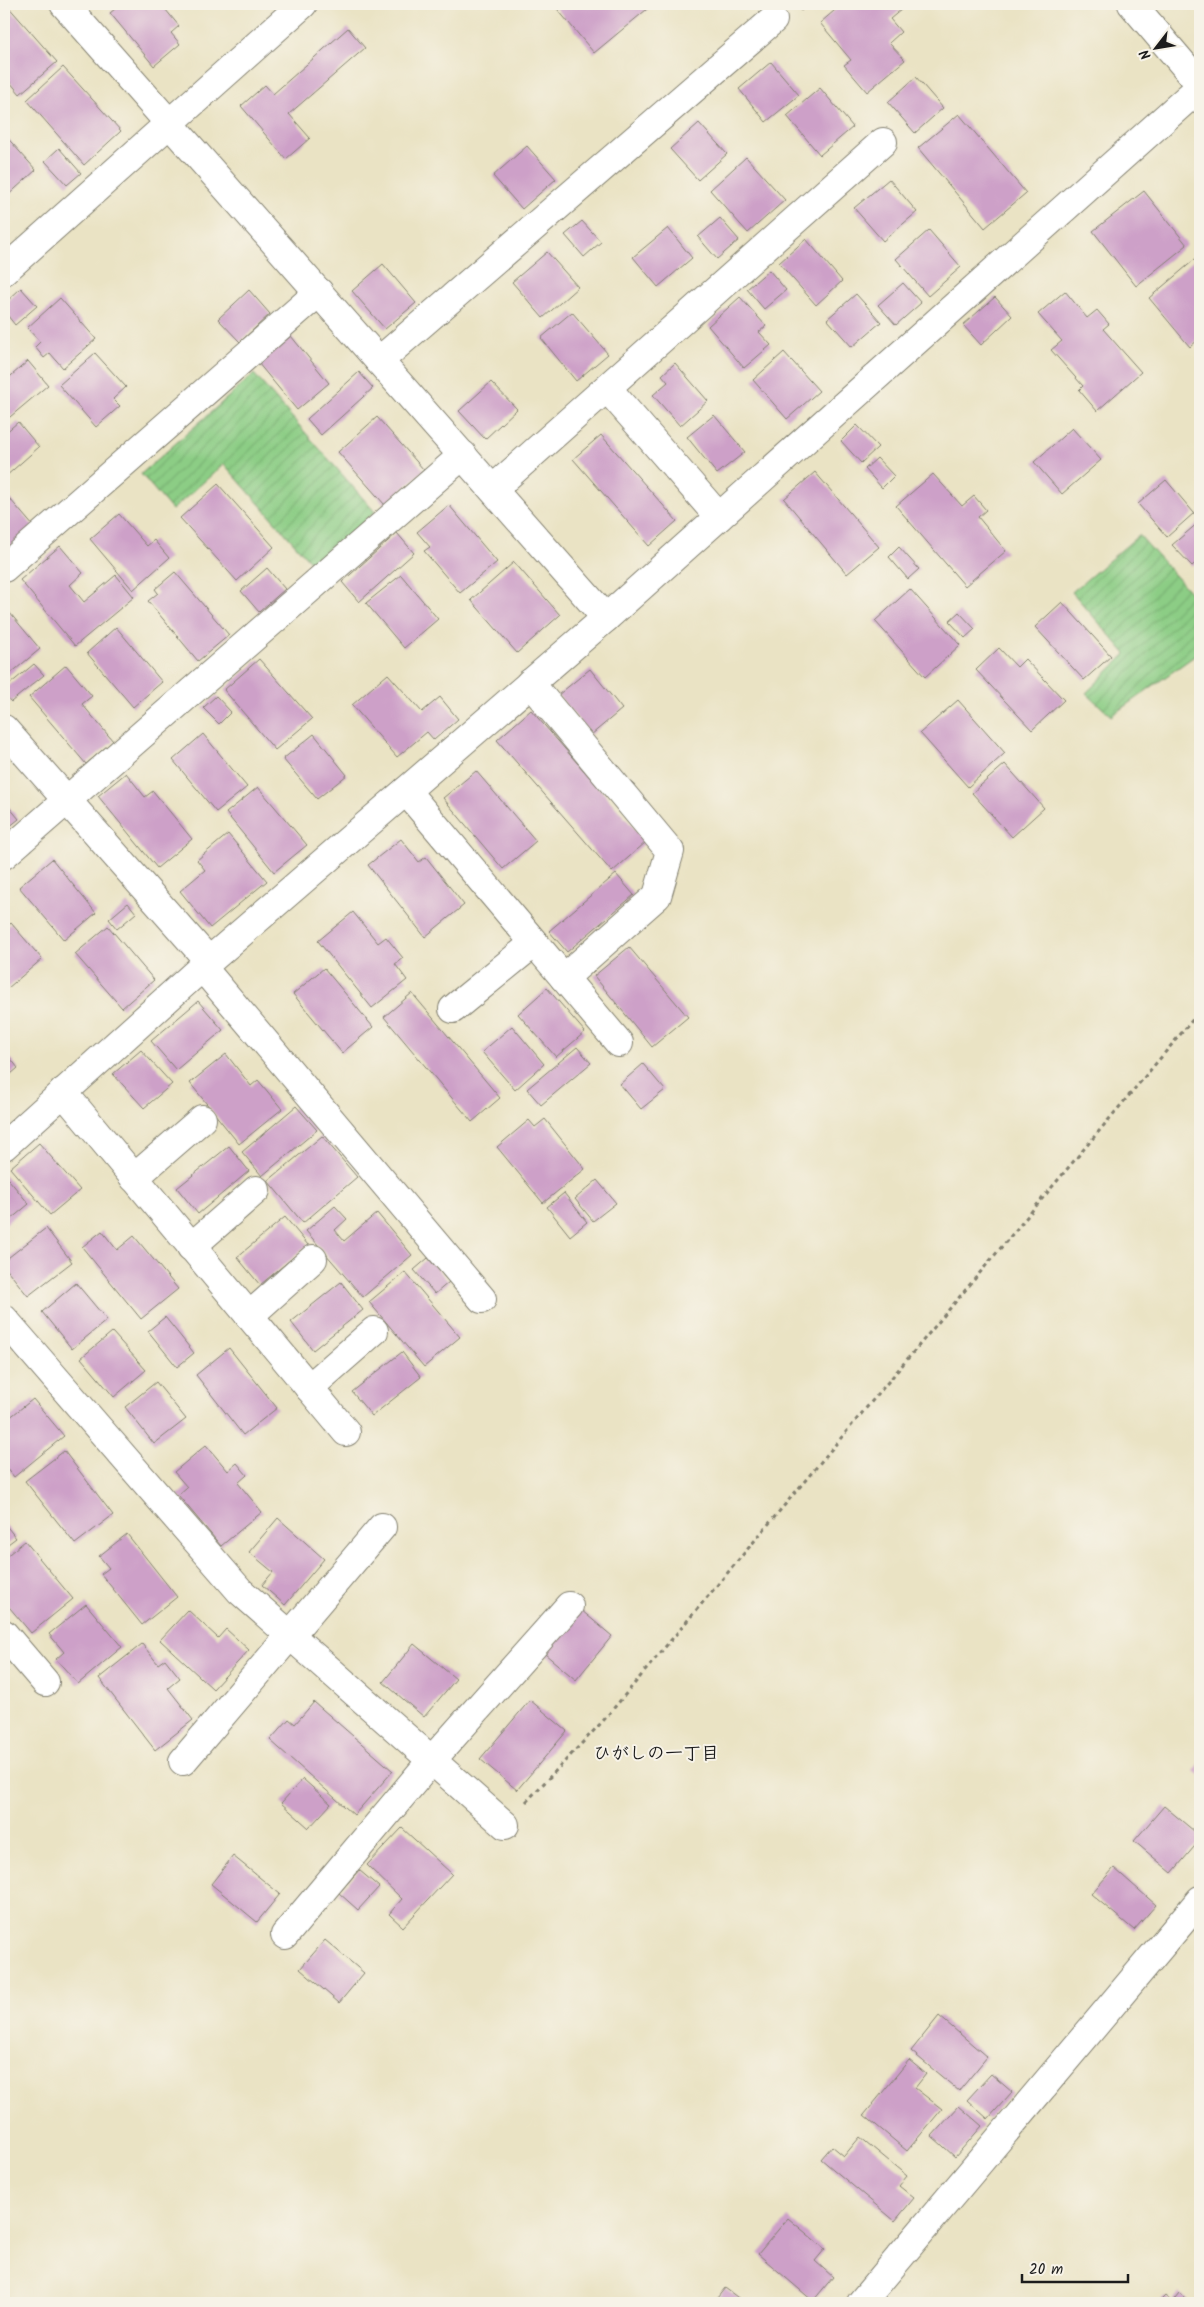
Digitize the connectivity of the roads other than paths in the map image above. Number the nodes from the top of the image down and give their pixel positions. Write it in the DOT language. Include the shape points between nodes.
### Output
graph roads {
  1 [pos="64,4"];
  2 [pos="303,4"];
  3 [pos="1132,4"];
  4 [pos="773,20"];
  5 [pos="1200,86"];
  6 [pos="170,123"];
  7 [pos="882,142"];
  8 [pos="4,271"];
  9 [pos="319,292"];
  10 [pos="379,360"];
  11 [pos="607,388"];
  12 [pos="463,455"];
  13 [pos="493,489"];
  14 [pos="719,517"];
  15 [pos="4,568"];
  16 [pos="606,618"];
  17 [pos="530,683"];
  18 [pos="4,729"];
  19 [pos="406,791"];
  20 [pos="67,800"];
  21 [pos="4,855"];
  22 [pos="534,942"];
  23 [pos="205,964"];
  24 [pos="564,978"];
  25 [pos="453,1010"];
  26 [pos="620,1043"];
  27 [pos="63,1092"];
  28 [pos="202,1120"];
  29 [pos="4,1146"];
  30 [pos="134,1178"];
  31 [pos="256,1190"];
  32 [pos="191,1247"];
  33 [pos="313,1259"];
  34 [pos="482,1299"];
  35 [pos="249,1316"];
  36 [pos="4,1319"];
  37 [pos="374,1332"];
  38 [pos="309,1388"];
  39 [pos="346,1432"];
  40 [pos="382,1527"];
  41 [pos="569,1606"];
  42 [pos="4,1634"];
  43 [pos="290,1636"];
  44 [pos="45,1682"];
  45 [pos="183,1761"];
  46 [pos="431,1761"];
  47 [pos="504,1825"];
  48 [pos="1200,1900"];
  49 [pos="285,1935"];
  50 [pos="861,2303"];
  1 -- 6 [label="street"];
  2 -- 6 [label="street"];
  3 -- 5 [label="street"];
  4 -- 10 [label="street"];
  5 -- 14 [label="street"];
  6 -- 8 [label="street"];
  6 -- 9 [label="street"];
  7 -- 11 [label="street"];
  9 -- 10 [label="street"];
  9 -- 15 [label="street"];
  10 -- 12 [label="street"];
  11 -- 13 [label="street"];
  11 -- 14 [label="street"];
  12 -- 13 [label="street"];
  12 -- 20 [label="street"];
  13 -- 16 [label="street"];
  14 -- 16 [label="street"];
  16 -- 17 [label="street"];
  17 -- 19 [label="street"];
  17 -- 24 [label="street" via="670,851 657,896"];
  18 -- 20 [label="street"];
  19 -- 22 [label="street"];
  19 -- 23 [label="street"];
  20 -- 21 [label="street"];
  20 -- 23 [label="street"];
  22 -- 24 [label="street"];
  22 -- 25 [label="street"];
  23 -- 27 [label="street"];
  23 -- 34 [label="street"];
  24 -- 26 [label="street"];
  27 -- 29 [label="street"];
  27 -- 30 [label="street"];
  28 -- 30 [label="street"];
  30 -- 32 [label="street"];
  31 -- 32 [label="street"];
  32 -- 35 [label="street"];
  33 -- 35 [label="street"];
  35 -- 38 [label="street"];
  36 -- 43 [label="street" via="240,1592"];
  37 -- 38 [label="street"];
  38 -- 39 [label="street"];
  40 -- 43 [label="street"];
  41 -- 46 [label="street"];
  42 -- 44 [label="street"];
  43 -- 45 [label="street"];
  43 -- 46 [label="street"];
  46 -- 47 [label="street"];
  46 -- 49 [label="street"];
  48 -- 50 [label="street"];
}
